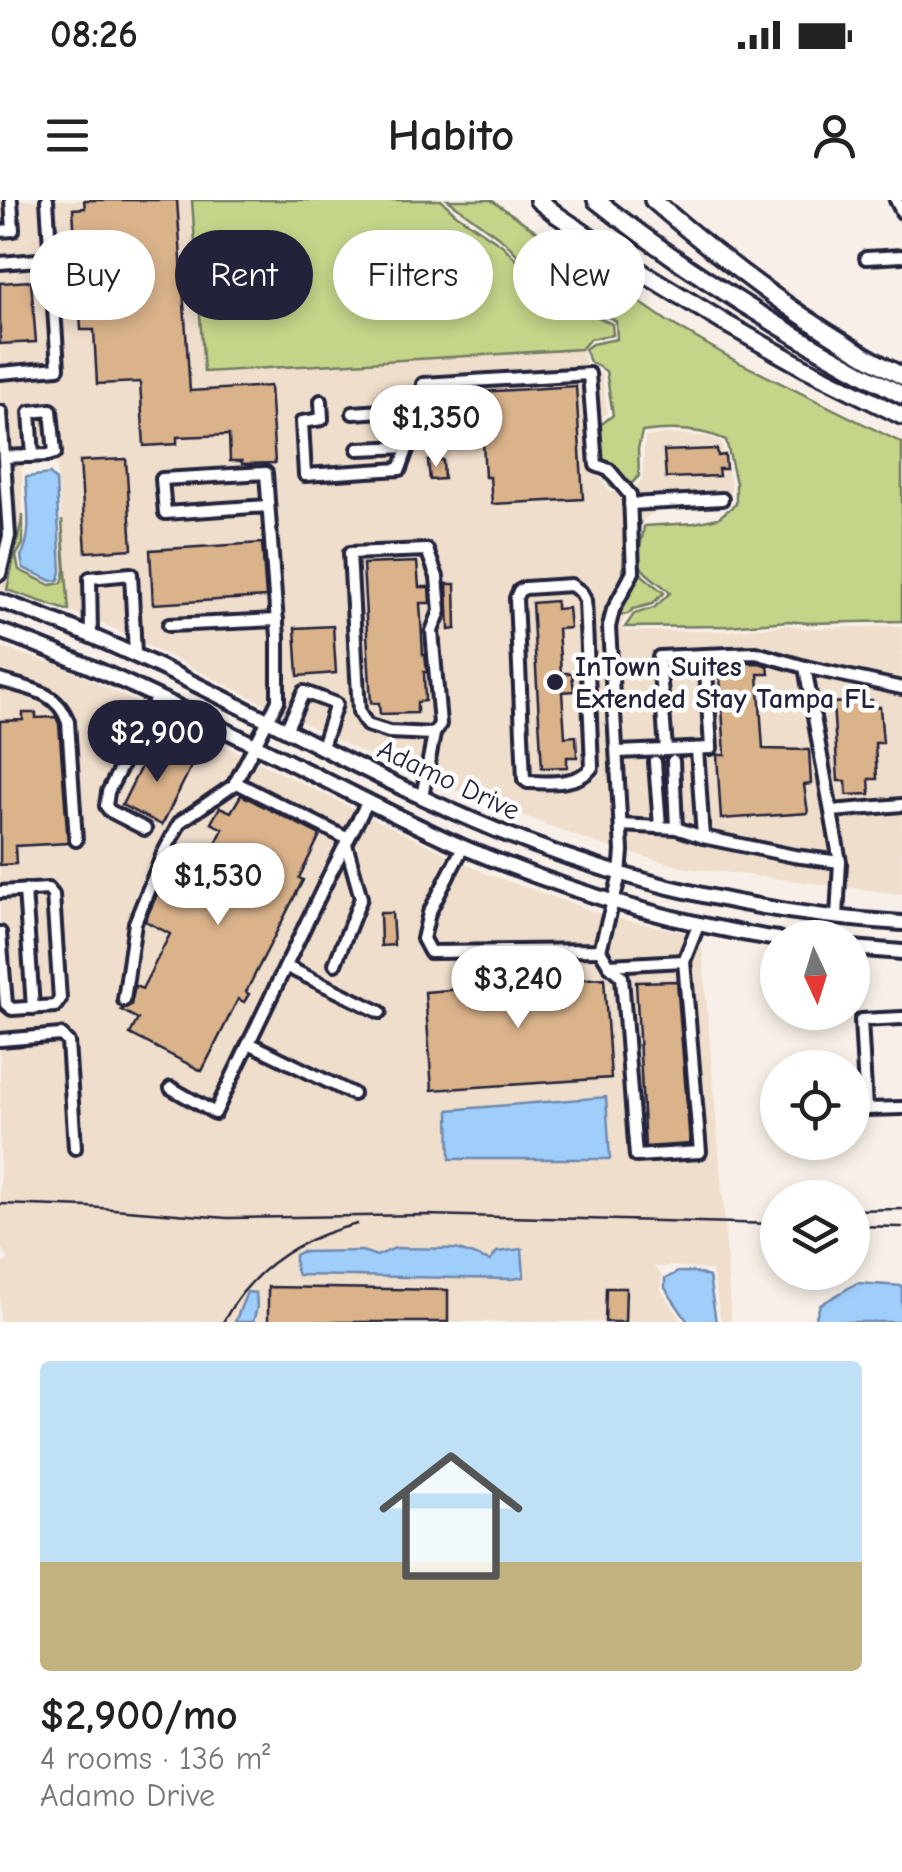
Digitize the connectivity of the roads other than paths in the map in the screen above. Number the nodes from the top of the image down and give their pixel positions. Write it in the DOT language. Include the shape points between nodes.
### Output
graph roads {
  1 [pos="11,200"];
  2 [pos="47,200"];
  3 [pos="538,200"];
  4 [pos="653,200"];
  5 [pos="896,200"];
  6 [pos="598,204"];
  7 [pos="901,212"];
  8 [pos="49,230"];
  9 [pos="0,231"];
  10 [pos="902,256"];
  11 [pos="866,258"];
  12 [pos="30,261"];
  13 [pos="0,263"];
  14 [pos="55,320"];
  15 [pos="0,374"];
  16 [pos="902,376"];
  17 [pos="902,395"];
  18 [pos="321,401"];
  19 [pos="425,408"];
  20 [pos="1,412"];
  21 [pos="353,413"];
  22 [pos="902,416"];
  23 [pos="408,447"];
  24 [pos="358,449"];
  25 [pos="4,456"];
  26 [pos="33,456"];
  27 [pos="722,499"];
  28 [pos="630,504"];
  29 [pos="268,506"];
  30 [pos="2,553"];
  31 [pos="0,574"];
  32 [pos="0,602"];
  33 [pos="277,620"];
  34 [pos="169,625"];
  35 [pos="0,630"];
  36 [pos="91,635"];
  37 [pos="135,654"];
  38 [pos="705,655"];
  39 [pos="805,667"];
  40 [pos="0,680"];
  41 [pos="613,682"];
  42 [pos="588,683"];
  43 [pos="902,688"];
  44 [pos="157,696"];
  45 [pos="267,720"];
  46 [pos="286,730"];
  47 [pos="434,734"];
  48 [pos="253,744"];
  49 [pos="322,748"];
  50 [pos="697,749"];
  51 [pos="666,750"];
  52 [pos="618,752"];
  53 [pos="673,761"];
  54 [pos="655,762"];
  55 [pos="235,782"];
  56 [pos="422,797"];
  57 [pos="368,801"];
  58 [pos="902,805"];
  59 [pos="832,811"];
  60 [pos="621,824"];
  61 [pos="660,826"];
  62 [pos="676,828"];
  63 [pos="145,829"];
  64 [pos="703,836"];
  65 [pos="76,840"];
  66 [pos="347,841"];
  67 [pos="463,847"];
  68 [pos="840,862"];
  69 [pos="620,875"];
  70 [pos="24,890"];
  71 [pos="0,892"];
  72 [pos="613,901"];
  73 [pos="837,917"];
  74 [pos="902,922"];
  75 [pos="699,923"];
  76 [pos="0,934"];
  77 [pos="760,935"];
  78 [pos="870,949"];
  79 [pos="600,950"];
  80 [pos="902,952"];
  81 [pos="684,961"];
  82 [pos="335,964"];
  83 [pos="609,966"];
  84 [pos="287,967"];
  85 [pos="124,1000"];
  86 [pos="32,1008"];
  87 [pos="380,1012"];
  88 [pos="902,1018"];
  89 [pos="0,1040"];
  90 [pos="249,1043"];
  91 [pos="170,1088"];
  92 [pos="353,1094"];
  93 [pos="902,1108"];
  94 [pos="75,1148"];
  1 -- 9 [label="street" via="13,230"];
  2 -- 8 [label="street"];
  3 -- 22 [label="highway" via="685,300"];
  4 -- 16 [label="highway" via="761,288"];
  5 -- 7 [label="street"];
  6 -- 17 [label="highway" via="803,341"];
  10 -- 11 [label="street"];
  12 -- 13 [label="street"];
  14 -- 15 [label="street" via="58,368"];
  18 -- 23 [label="street" via="322,419 302,422 305,475 400,469"];
  19 -- 21 [label="street"];
  19 -- 23 [label="street" via="428,433 413,434"];
  19 -- 28 [label="street" via="423,384 590,374 596,465 609,470"];
  20 -- 25 [label="street"];
  23 -- 24 [label="street"];
  25 -- 26 [label="street"];
  25 -- 30 [label="street" via="8,536"];
  26 -- 26 [label="street" via="54,452 51,410 30,412"];
  27 -- 28 [label="street"];
  28 -- 41 [label="street" via="633,572 609,628"];
  29 -- 29 [label="street" via="266,473 162,479 165,513"];
  29 -- 33 [label="street"];
  30 -- 31 [label="street"];
  32 -- 36 [label="main road, Adamo Drive"];
  33 -- 34 [label="street"];
  33 -- 45 [label="street" via="278,701"];
  35 -- 44 [label="main road, Adamo Drive"];
  36 -- 37 [label="main road, Adamo Drive"];
  36 -- 37 [label="street" via="90,578 131,574"];
  37 -- 45 [label="main road, Adamo Drive"];
  38 -- 39 [label="street" via="756,653"];
  38 -- 50 [label="street" via="711,748"];
  38 -- 51 [label="street" via="659,657"];
  39 -- 43 [label="street"];
  39 -- 59 [label="street"];
  40 -- 65 [label="street" via="52,697 64,709"];
  41 -- 42 [label="street"];
  41 -- 52 [label="street"];
  42 -- 42 [label="street" via="589,772 576,780 528,782 520,591 571,585 581,592"];
  44 -- 48 [label="main road, Adamo Drive"];
  44 -- 63 [label="street" via="106,806"];
  45 -- 46 [label="main road, Adamo Drive"];
  45 -- 48 [label="street"];
  46 -- 49 [label="main road, Adamo Drive"];
  46 -- 49 [label="street" via="304,692 336,704"];
  47 -- 47 [label="street" via="389,732 367,725 360,712 350,553 427,550 440,611 432,631 440,724"];
  47 -- 56 [label="street"];
  48 -- 55 [label="street"];
  48 -- 57 [label="main road, Adamo Drive"];
  49 -- 56 [label="main road, Adamo Drive"];
  50 -- 51 [label="street"];
  50 -- 64 [label="street"];
  51 -- 52 [label="street"];
  52 -- 60 [label="street"];
  53 -- 62 [label="street"];
  54 -- 61 [label="street"];
  55 -- 66 [label="street"];
  55 -- 85 [label="street" via="180,822 163,854 135,923"];
  56 -- 69 [label="main road, Adamo Drive"];
  57 -- 66 [label="street"];
  57 -- 67 [label="main road, Adamo Drive"];
  58 -- 59 [label="street"];
  59 -- 68 [label="street"];
  60 -- 61 [label="street"];
  60 -- 69 [label="street"];
  61 -- 62 [label="street"];
  62 -- 64 [label="street"];
  64 -- 68 [label="street"];
  66 -- 82 [label="street" via="361,898"];
  66 -- 84 [label="street"];
  67 -- 72 [label="main road, Adamo Drive"];
  67 -- 79 [label="street" via="429,913 423,938 430,952"];
  68 -- 73 [label="street"];
  69 -- 72 [label="street"];
  69 -- 73 [label="main road, Adamo Drive" via="702,896"];
  70 -- 71 [label="street"];
  70 -- 86 [label="street"];
  70 -- 86 [label="street" via="48,889 53,895 59,982 55,1006"];
  72 -- 75 [label="main road, Adamo Drive"];
  72 -- 79 [label="street"];
  73 -- 74 [label="main road, Adamo Drive"];
  75 -- 77 [label="main road, Adamo Drive"];
  75 -- 81 [label="street"];
  76 -- 86 [label="street" via="6,1004 12,1010"];
  78 -- 80 [label="main road"];
  79 -- 83 [label="street"];
  81 -- 83 [label="street"];
  81 -- 83 [label="street" via="700,1152 636,1156 622,977"];
  84 -- 87 [label="street"];
  84 -- 90 [label="street"];
  88 -- 93 [label="street" via="862,1020 866,1109"];
  89 -- 94 [label="street" via="60,1035 68,1042"];
  90 -- 91 [label="street" via="215,1113"];
  90 -- 92 [label="street"];
}
